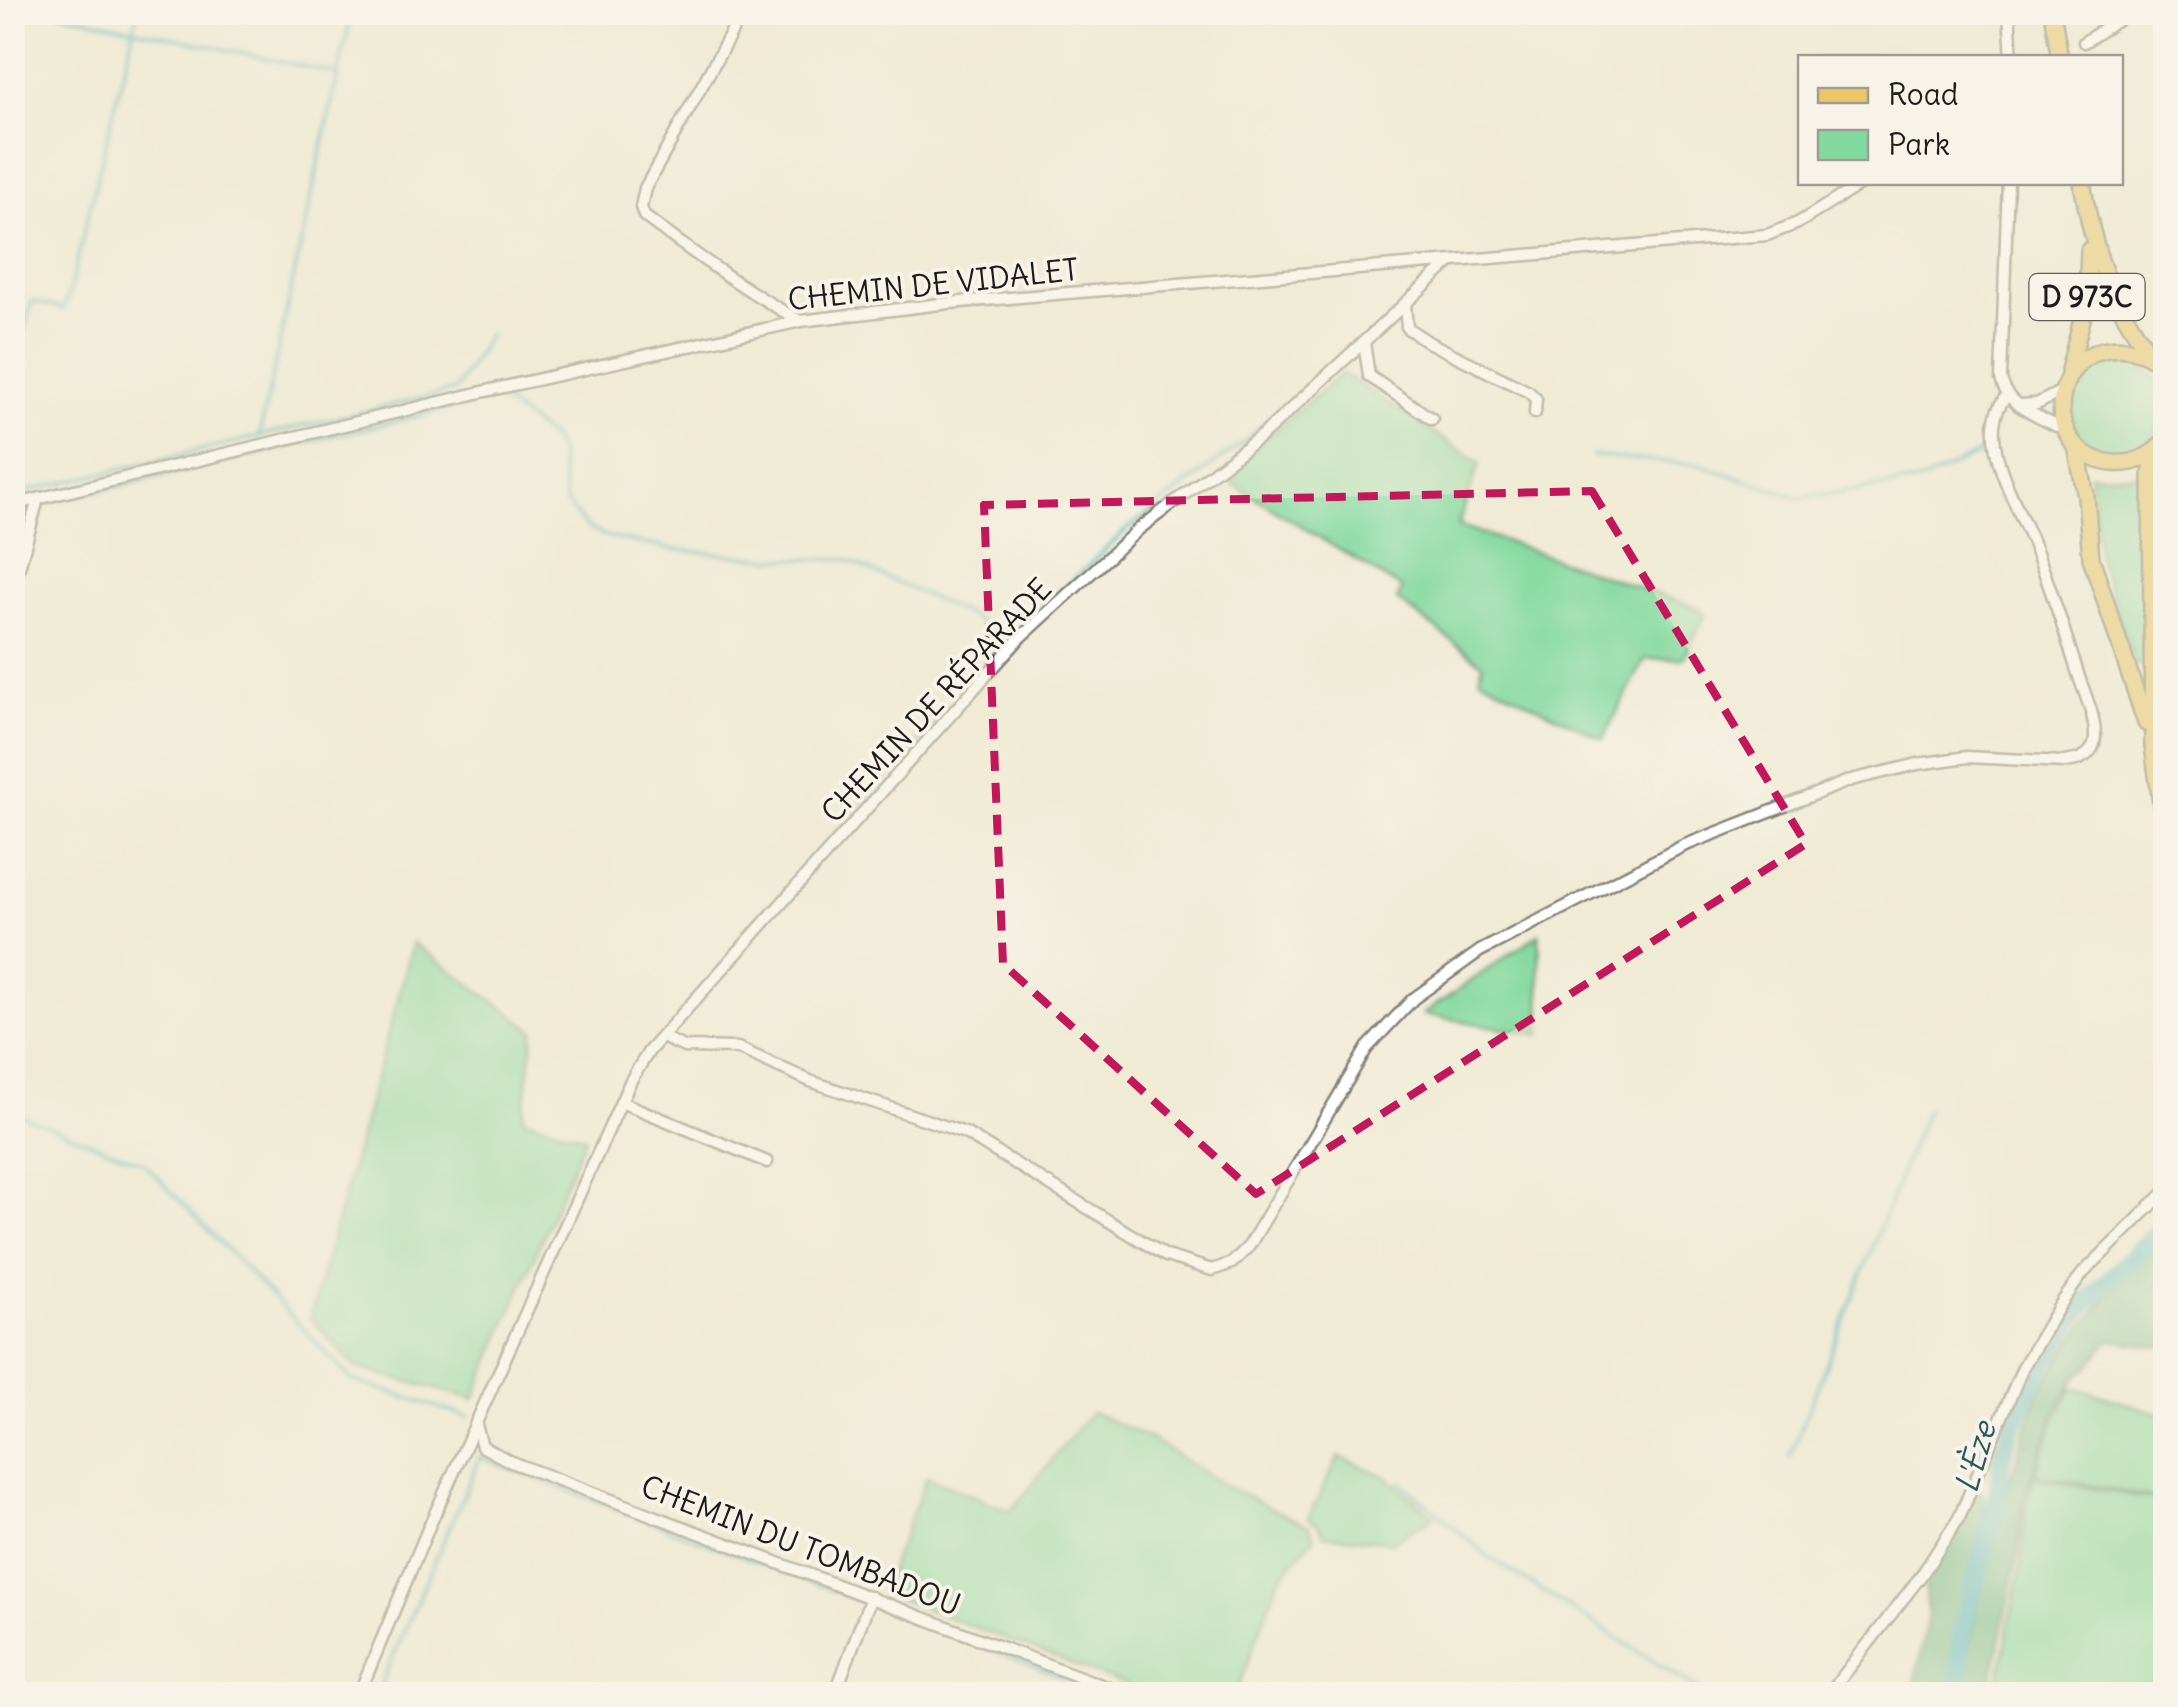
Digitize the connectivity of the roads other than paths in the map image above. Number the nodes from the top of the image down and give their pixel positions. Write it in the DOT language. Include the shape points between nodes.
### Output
graph roads {
  1 [pos="743,12"];
  2 [pos="2009,12"];
  3 [pos="2052,12"];
  4 [pos="2131,12"];
  5 [pos="2084,42"];
  6 [pos="2059,52"];
  7 [pos="2012,55"];
  8 [pos="1859,185"];
  9 [pos="2008,185"];
  10 [pos="2083,185"];
  11 [pos="2088,216"];
  12 [pos="1450,262"];
  13 [pos="1404,304"];
  14 [pos="801,321"];
  15 [pos="1364,342"];
  16 [pos="2162,366"];
  17 [pos="2065,384"];
  18 [pos="2008,395"];
  19 [pos="2018,406"];
  20 [pos="1535,413"];
  21 [pos="1432,419"];
  22 [pos="2066,431"];
  23 [pos="2076,446"];
  24 [pos="2162,446"];
  25 [pos="38,499"];
  26 [pos="12,505"];
  27 [pos="12,593"];
  28 [pos="2153,746"];
  29 [pos="2166,838"];
  30 [pos="662,1037"];
  31 [pos="621,1102"];
  32 [pos="767,1162"];
  33 [pos="2166,1191"];
  34 [pos="476,1425"];
  35 [pos="870,1597"];
  36 [pos="359,1694"];
  37 [pos="835,1694"];
  38 [pos="1125,1694"];
  39 [pos="1829,1694"];
  1 -- 14 [label="street" via="645,188 641,207 644,216 747,291"];
  2 -- 7 [label="street"];
  3 -- 6 [label="main road"];
  4 -- 5 [label="street"];
  8 -- 12 [label="street, CHEMIN DE VIDALET" via="1767,235"];
  9 -- 18 [label="street" via="2000,362"];
  10 -- 11 [label="main road, D 973C"];
  11 -- 16 [label="main road, D 973C" via="2115,302"];
  11 -- 17 [label="main road, D 973C" via="2087,300"];
  12 -- 13 [label="street, CHEMIN DE RÉPARADE"];
  12 -- 14 [label="street, CHEMIN DE VIDALET"];
  13 -- 15 [label="street, CHEMIN DE RÉPARADE"];
  13 -- 20 [label="street" via="1407,328 1529,392"];
  14 -- 25 [label="street, CHEMIN DE VIDALET"];
  15 -- 21 [label="street" via="1369,376"];
  15 -- 30 [label="street, CHEMIN DE RÉPARADE" via="1265,433 1139,528 1018,640"];
  16 -- 17 [label="main road" via="2116,347 2080,362"];
  17 -- 19 [label="street" via="2037,404"];
  17 -- 22 [label="main road"];
  18 -- 19 [label="street"];
  18 -- 30 [label="street" via="1996,416 1995,450 2083,688 2094,733 2088,753 2063,762 1948,759 1852,780 1682,846 1480,951 1413,999 1368,1048 1232,1264 1212,1270 1166,1256 965,1133 810,1081 738,1048 684,1047"];
  19 -- 22 [label="street"];
  22 -- 23 [label="main road"];
  23 -- 24 [label="main road" via="2106,462 2140,460"];
  23 -- 28 [label="main road" via="2091,558"];
  24 -- 28 [label="main road" via="2151,466"];
  25 -- 26 [label="street, CHEMIN DE VIDALET"];
  25 -- 27 [label="street"];
  28 -- 29 [label="main road"];
  30 -- 31 [label="street, CHEMIN DE RÉPARADE"];
  31 -- 32 [label="street"];
  31 -- 34 [label="street, CHEMIN DE RÉPARADE"];
  33 -- 39 [label="street" via="2060,1305 2023,1367 1959,1518"];
  34 -- 35 [label="street, CHEMIN DU TOMBADOU" via="482,1446 511,1462"];
  34 -- 36 [label="street, CHEMIN DE RÉPARADE"];
  35 -- 37 [label="street"];
  35 -- 38 [label="street, CHEMIN DU TOMBADOU"];
}
